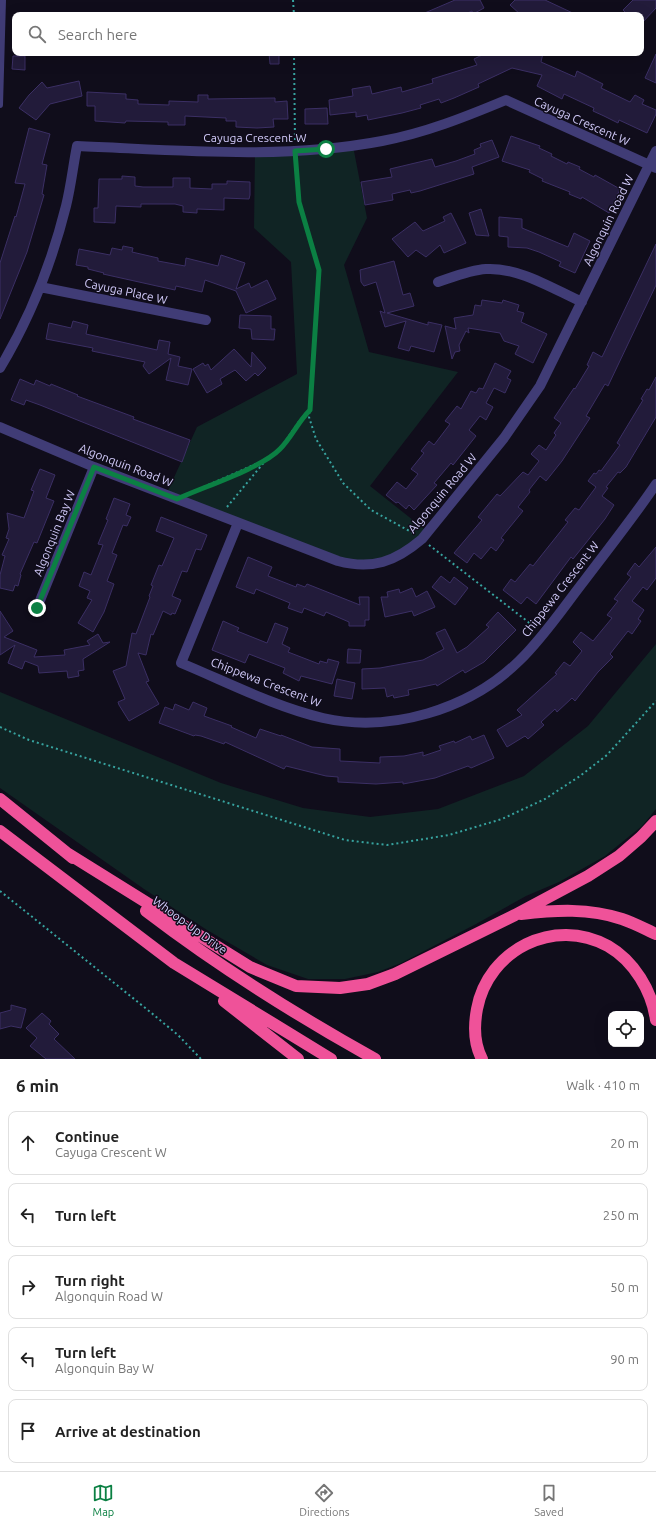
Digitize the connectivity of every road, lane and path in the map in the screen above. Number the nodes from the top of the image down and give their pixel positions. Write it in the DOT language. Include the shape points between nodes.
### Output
graph roads {
  1 [pos="3,0"];
  2 [pos="294,0"];
  3 [pos="294,12"];
  4 [pos="294,56"];
  5 [pos="0,105"];
  6 [pos="295,151"];
  7 [pos="656,151"];
  8 [pos="653,167"];
  9 [pos="438,282"];
  10 [pos="40,287"];
  11 [pos="582,302"];
  12 [pos="206,320"];
  13 [pos="0,368"];
  14 [pos="310,410"];
  15 [pos="0,427"];
  16 [pos="266,460"];
  17 [pos="94,467"];
  18 [pos="656,484"];
  19 [pos="177,499"];
  20 [pos="220,516"];
  21 [pos="238,523"];
  22 [pos="422,539"];
  23 [pos="37,608"];
  24 [pos="543,634"];
  25 [pos="656,701"];
  26 [pos="0,727"];
  27 [pos="0,799"];
  28 [pos="656,822"];
  29 [pos="0,831"];
  30 [pos="67,854"];
  31 [pos="0,891"];
  32 [pos="515,915"];
  33 [pos="656,934"];
  34 [pos="174,963"];
  35 [pos="656,1020"];
  36 [pos="201,1059"];
  37 [pos="298,1059"];
  38 [pos="330,1059"];
  39 [pos="375,1059"];
  40 [pos="482,1059"];
  1 -- 5 [label="lane"];
  2 -- 3 [label="path"];
  4 -- 6 [label="path"];
  6 -- 8 [label="street, Cayuga Crescent W" via="353,146 411,134 449,123 506,100"];
  6 -- 10 [label="street, Cayuga Crescent W" via="77,146 66,204"];
  6 -- 14 [label="path" via="299,202 319,270"];
  7 -- 8 [label="street, Algonquin Road W"];
  8 -- 11 [label="street, Algonquin Road W"];
  9 -- 11 [label="street" via="485,269 502,270 522,275"];
  10 -- 12 [label="street, Cayuga Place W"];
  10 -- 13 [label="street, Cayuga Crescent W" via="25,322"];
  11 -- 22 [label="street, Algonquin Road W" via="554,360 522,412"];
  14 -- 16 [label="path" via="280,449"];
  14 -- 22 [label="path" via="316,439 342,483 371,510"];
  15 -- 17 [label="street, Algonquin Road W"];
  16 -- 19 [label="path"];
  16 -- 20 [label="path"];
  17 -- 19 [label="street, Algonquin Road W"];
  17 -- 23 [label="street, Algonquin Bay W"];
  18 -- 24 [label="street, Chippewa Crescent W" via="636,514"];
  19 -- 20 [label="street, Algonquin Road W"];
  20 -- 21 [label="street, Algonquin Road W"];
  21 -- 22 [label="street, Algonquin Road W" via="354,565 372,565 390,560 407,552"];
  21 -- 24 [label="street, Chippewa Crescent W" via="181,663 298,711 355,722 412,718 440,710 493,682 518,662"];
  22 -- 24 [label="path"];
  25 -- 26 [label="path" via="607,755 545,799 474,829 387,845 345,840 36,743"];
  27 -- 30 [label="highway, Whoop-Up Drive"];
  28 -- 32 [label="highway" via="618,856 588,876"];
  29 -- 34 [label="highway"];
  30 -- 32 [label="highway" via="220,950 250,967 296,986 340,988 368,984 395,974"];
  30 -- 39 [label="highway, Whoop-Up Drive" via="185,941 256,988"];
  31 -- 36 [label="path" via="149,1011"];
  32 -- 33 [label="highway" via="558,910 590,912 622,919"];
  34 -- 37 [label="highway"];
  34 -- 38 [label="highway"];
  35 -- 40 [label="highway" via="647,989 636,971 608,946 579,936 548,936 519,947 496,966 480,993 474,1023"];
}
